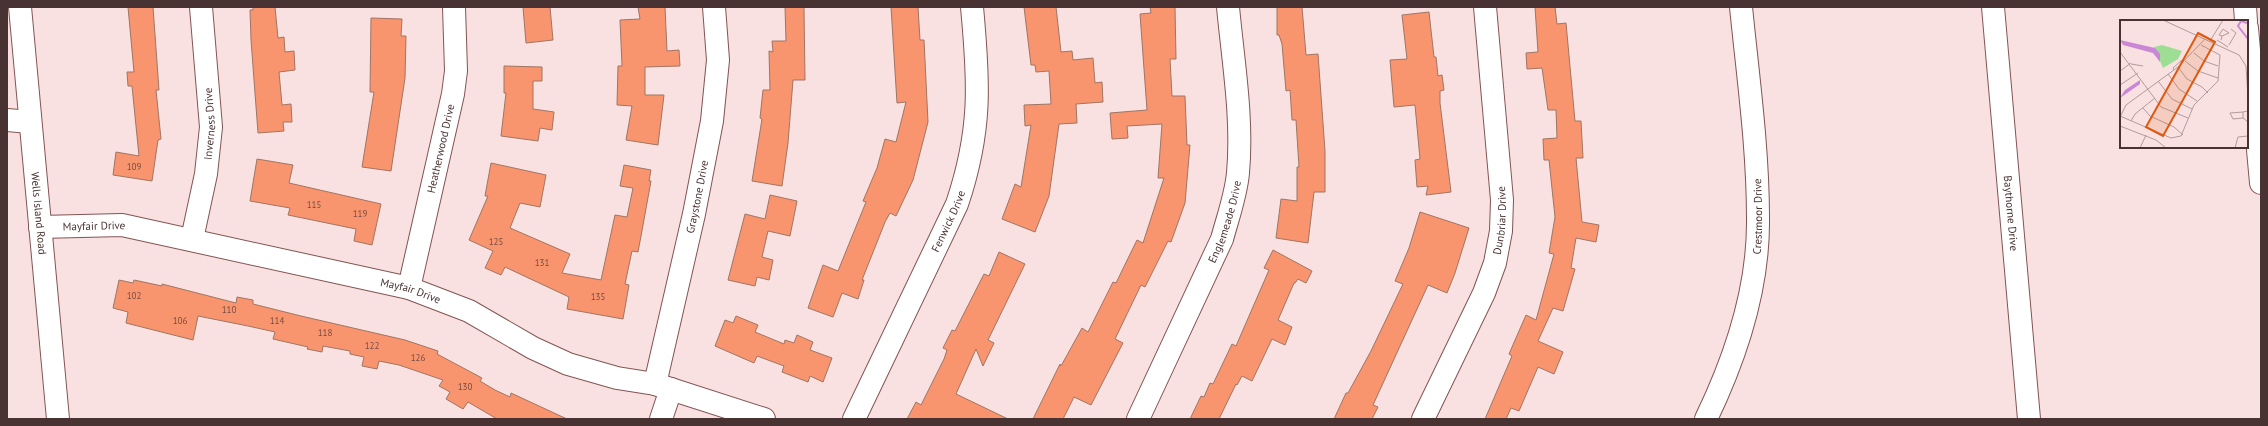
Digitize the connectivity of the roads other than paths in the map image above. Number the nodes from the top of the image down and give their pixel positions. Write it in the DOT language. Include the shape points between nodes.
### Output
graph roads {
  1 [pos="20,7"];
  2 [pos="201,7"];
  3 [pos="454,7"];
  4 [pos="714,7"];
  5 [pos="972,7"];
  6 [pos="1228,7"];
  7 [pos="1484,7"];
  8 [pos="1742,7"];
  9 [pos="1993,7"];
  10 [pos="2245,7"];
  11 [pos="2246,20"];
  12 [pos="2248,39"];
  13 [pos="7,120"];
  14 [pos="30,122"];
  15 [pos="2261,183"];
  16 [pos="40,228"];
  17 [pos="192,239"];
  18 [pos="409,288"];
  19 [pos="663,387"];
  20 [pos="58,419"];
  21 [pos="661,419"];
  22 [pos="764,419"];
  23 [pos="854,419"];
  24 [pos="1138,419"];
  25 [pos="1423,419"];
  26 [pos="1706,419"];
  27 [pos="2029,419"];
  1 -- 14 [label="street, Wells Island Road"];
  2 -- 17 [label="street, Inverness Drive" via="211,127 206,174"];
  3 -- 18 [label="street, Heatherwood Drive" via="456,71 453,94"];
  4 -- 19 [label="street, Graystone Drive" via="718,60 712,121"];
  5 -- 23 [label="street, Fenwick Drive" via="978,96 977,125 967,176 948,224"];
  6 -- 24 [label="street, Englemeade Drive" via="1239,145 1238,174 1231,208 1210,267"];
  7 -- 25 [label="street, Dunbriar Drive" via="1502,200 1501,231 1495,263 1484,293"];
  8 -- 26 [label="street, Crestmoor Drive" via="1758,227 1754,272 1740,334 1723,384"];
  9 -- 27 [label="street, Baythorne Drive"];
  10 -- 11 [label="street"];
  12 -- 15 [label="street"];
  13 -- 14 [label="street"];
  14 -- 16 [label="street, Wells Island Road"];
  16 -- 17 [label="street, Mayfair Drive" via="122,225"];
  16 -- 20 [label="street, Wells Island Road"];
  17 -- 18 [label="street, Mayfair Drive"];
  18 -- 19 [label="street, Mayfair Drive" via="469,311 533,348 568,364 611,377"];
  19 -- 21 [label="street, Graystone Drive"];
  19 -- 22 [label="street, Mayfair Drive"];
}
